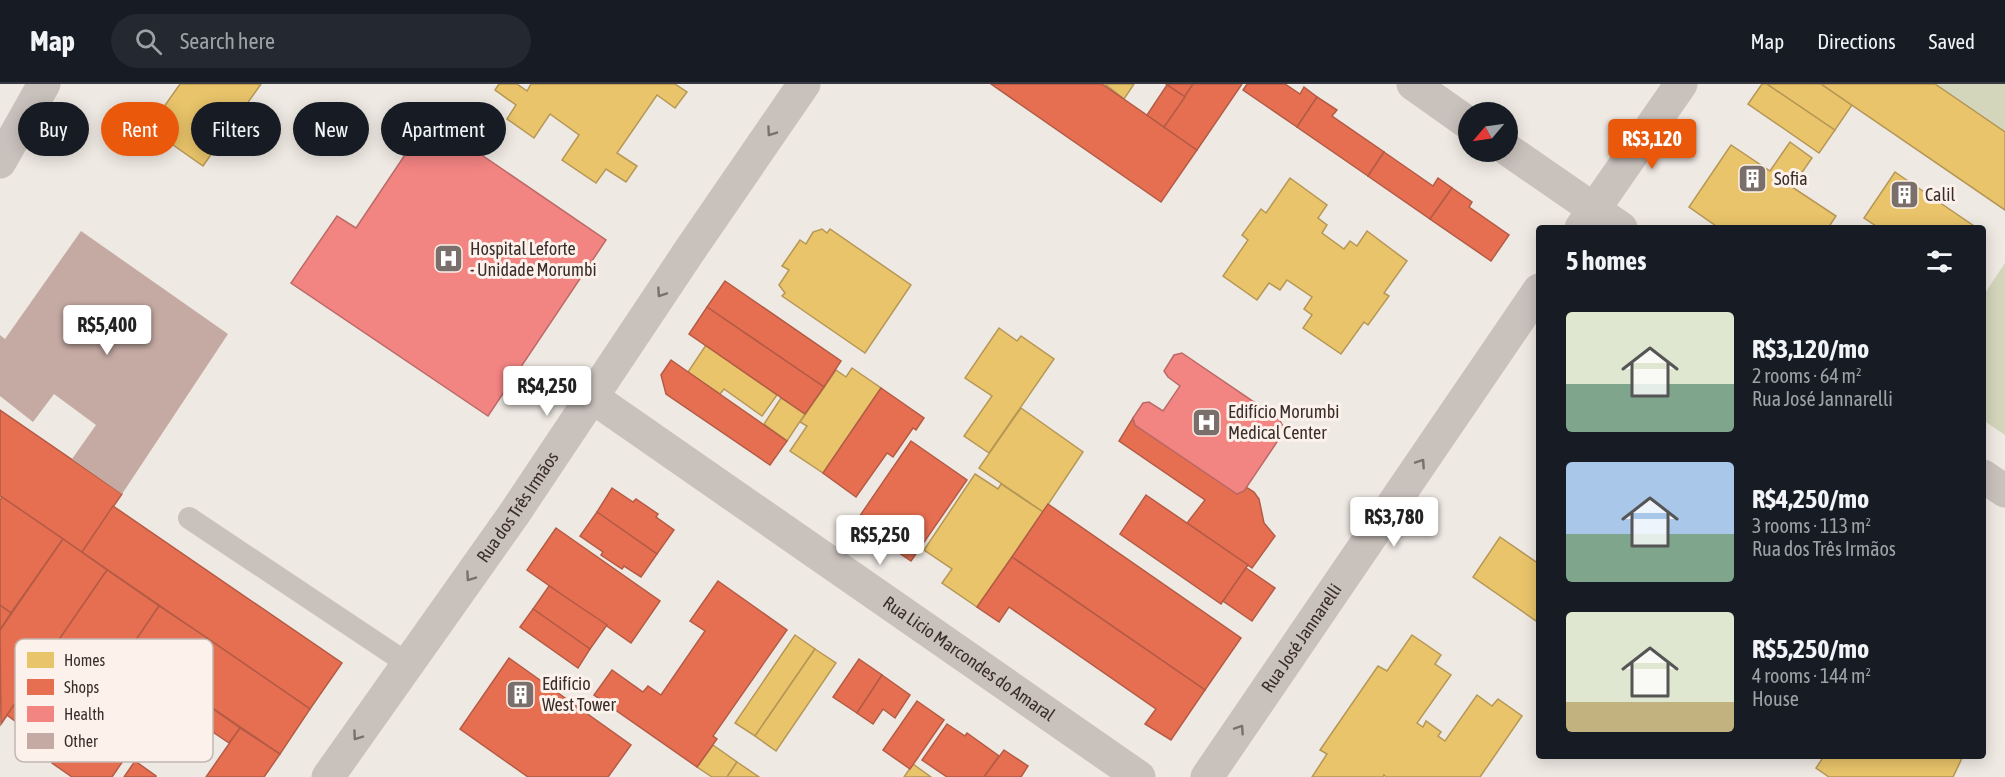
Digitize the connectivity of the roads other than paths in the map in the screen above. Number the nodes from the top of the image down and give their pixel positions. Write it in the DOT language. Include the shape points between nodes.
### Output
graph roads {
  1 [pos="44,84"];
  2 [pos="804,84"];
  3 [pos="1413,84"];
  4 [pos="1681,84"];
  5 [pos="1458,116"];
  6 [pos="1518,159"];
  7 [pos="0,162"];
  8 [pos="1588,219"];
  9 [pos="1610,225"];
  10 [pos="1536,294"];
  11 [pos="591,397"];
  12 [pos="1986,478"];
  13 [pos="2005,491"];
  14 [pos="189,518"];
  15 [pos="408,664"];
  16 [pos="328,777"];
  17 [pos="1140,777"];
  18 [pos="1207,777"];
  1 -- 7 [label="street"];
  2 -- 11 [label="street, Rua dos Três Irmãos, one-way"];
  3 -- 5 [label="street"];
  4 -- 8 [label="street"];
  6 -- 8 [label="street"];
  8 -- 9 [label="street"];
  18 -- 10 [label="street, Rua José Jannarelli, one-way"];
  11 -- 15 [label="street, Rua dos Três Irmãos, one-way"];
  11 -- 17 [label="street, Rua Licio Marcondes do Amaral"];
  12 -- 13 [label="street"];
  14 -- 15 [label="lane"];
  15 -- 16 [label="street, Rua dos Três Irmãos, one-way"];
}
